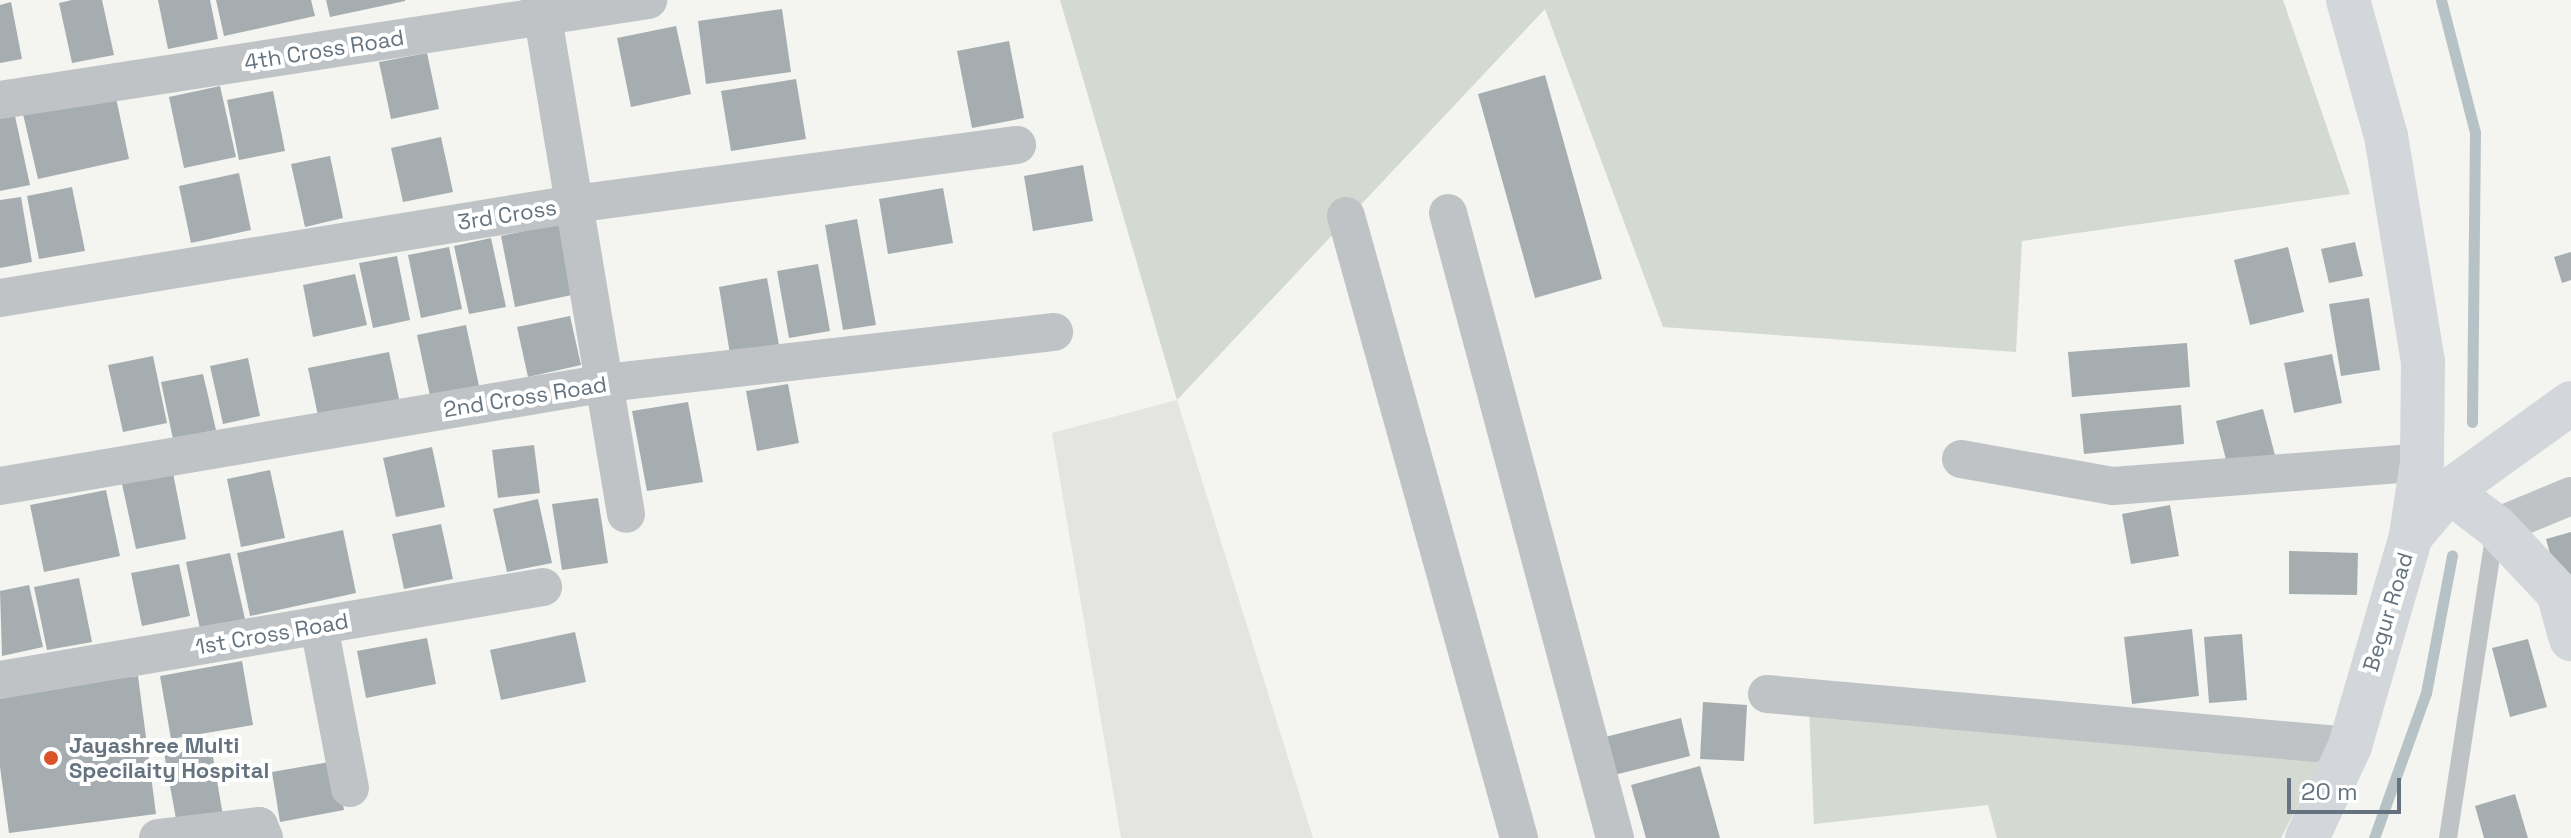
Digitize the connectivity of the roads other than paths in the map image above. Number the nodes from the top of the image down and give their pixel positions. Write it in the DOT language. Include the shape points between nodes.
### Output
graph roads {
  1 [pos="648,0"];
  2 [pos="2348,0"];
  3 [pos="541,8"];
  4 [pos="0,100"];
  5 [pos="1017,145"];
  6 [pos="574,204"];
  7 [pos="1448,213"];
  8 [pos="1346,216"];
  9 [pos="0,298"];
  10 [pos="1054,332"];
  11 [pos="606,383"];
  12 [pos="2571,403"];
  13 [pos="1961,459"];
  14 [pos="2435,477"];
  15 [pos="0,486"];
  16 [pos="2571,496"];
  17 [pos="626,514"];
  18 [pos="2496,527"];
  19 [pos="543,587"];
  20 [pos="319,626"];
  21 [pos="2571,639"];
  22 [pos="0,680"];
  23 [pos="1767,694"];
  24 [pos="2350,746"];
  25 [pos="350,788"];
  26 [pos="158,838"];
  27 [pos="264,838"];
  28 [pos="1519,838"];
  29 [pos="1615,838"];
  30 [pos="2307,838"];
  31 [pos="2448,838"];
  1 -- 3 [label="street, 4th Cross Road"];
  2 -- 14 [label="main road" via="2386,136 2406,237"];
  3 -- 4 [label="street, 4th Cross Road"];
  3 -- 6 [label="street"];
  5 -- 6 [label="street, 3rd Cross"];
  6 -- 9 [label="street, 3rd Cross"];
  6 -- 11 [label="street"];
  7 -- 29 [label="street"];
  8 -- 28 [label="street"];
  10 -- 11 [label="street, 2nd Cross Road"];
  11 -- 15 [label="street, 2nd Cross Road"];
  11 -- 17 [label="street"];
  12 -- 14 [label="main road, Begur Road"];
  13 -- 14 [label="street" via="2113,486"];
  14 -- 18 [label="main road"];
  14 -- 24 [label="main road, Begur Road" via="2411,536"];
  16 -- 18 [label="street"];
  18 -- 21 [label="main road" via="2558,593"];
  18 -- 31 [label="lane"];
  19 -- 20 [label="street, 1st Cross Road"];
  20 -- 22 [label="street, 1st Cross Road"];
  20 -- 25 [label="street"];
  23 -- 24 [label="street"];
  24 -- 30 [label="main road, Begur Road"];
  26 -- 27 [label="street" via="259,826"];
}
